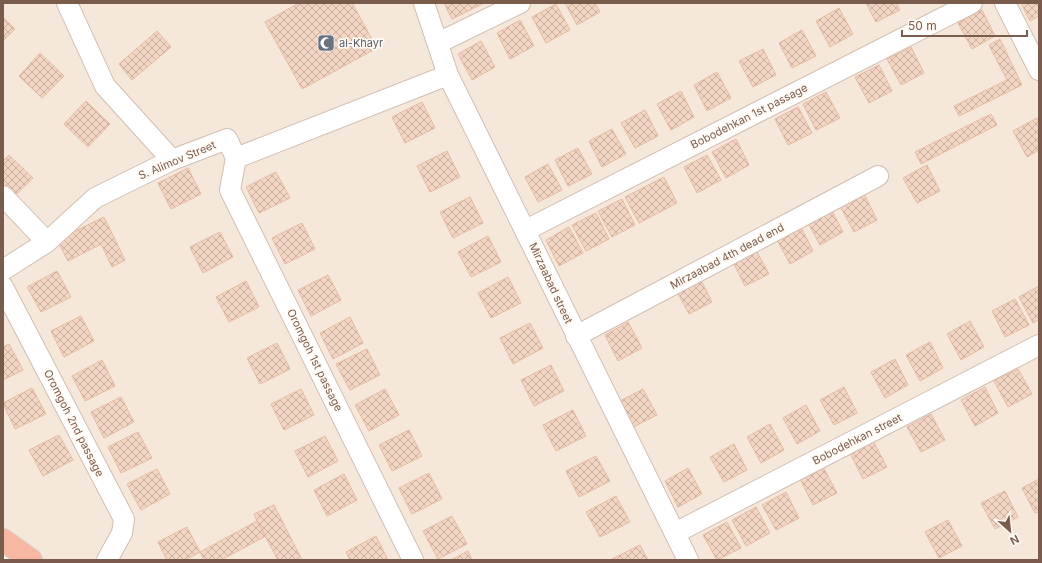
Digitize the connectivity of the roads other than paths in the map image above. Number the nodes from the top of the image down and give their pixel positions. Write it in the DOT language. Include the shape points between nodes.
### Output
graph roads {
  1 [pos="67,3"];
  2 [pos="424,3"];
  3 [pos="520,3"];
  4 [pos="972,3"];
  5 [pos="1005,3"];
  6 [pos="438,43"];
  7 [pos="1039,70"];
  8 [pos="448,75"];
  9 [pos="236,158"];
  10 [pos="172,160"];
  11 [pos="878,176"];
  12 [pos="3,196"];
  13 [pos="526,230"];
  14 [pos="47,242"];
  15 [pos="3,270"];
  16 [pos="3,286"];
  17 [pos="576,336"];
  18 [pos="1039,345"];
  19 [pos="675,533"];
  20 [pos="3,540"];
  21 [pos="32,560"];
  22 [pos="107,560"];
  23 [pos="413,560"];
  24 [pos="688,560"];
  1 -- 10 [label="street" via="105,86"];
  2 -- 6 [label="street, Mirzaabad street"];
  3 -- 6 [label="street"];
  4 -- 13 [label="street, Bobodehkan 1st passage"];
  5 -- 7 [label="street"];
  6 -- 8 [label="street, Mirzaabad street"];
  8 -- 9 [label="street"];
  8 -- 13 [label="street, Mirzaabad street"];
  9 -- 10 [label="street, S. Alimov Street" via="227,139"];
  9 -- 23 [label="street, Oromgoh 1st passage" via="230,190"];
  10 -- 14 [label="street, S. Alimov Street" via="95,198"];
  11 -- 17 [label="street, Mirzaabad 4th dead end"];
  12 -- 14 [label="street"];
  13 -- 17 [label="street, Mirzaabad street"];
  14 -- 15 [label="street, S. Alimov Street"];
  16 -- 22 [label="street, Oromgoh 2nd passage" via="124,519 122,533"];
  17 -- 19 [label="street, Mirzaabad street"];
  18 -- 19 [label="street, Bobodehkan street"];
  19 -- 24 [label="street, Mirzaabad street"];
  20 -- 21 [label="highway"];
}
